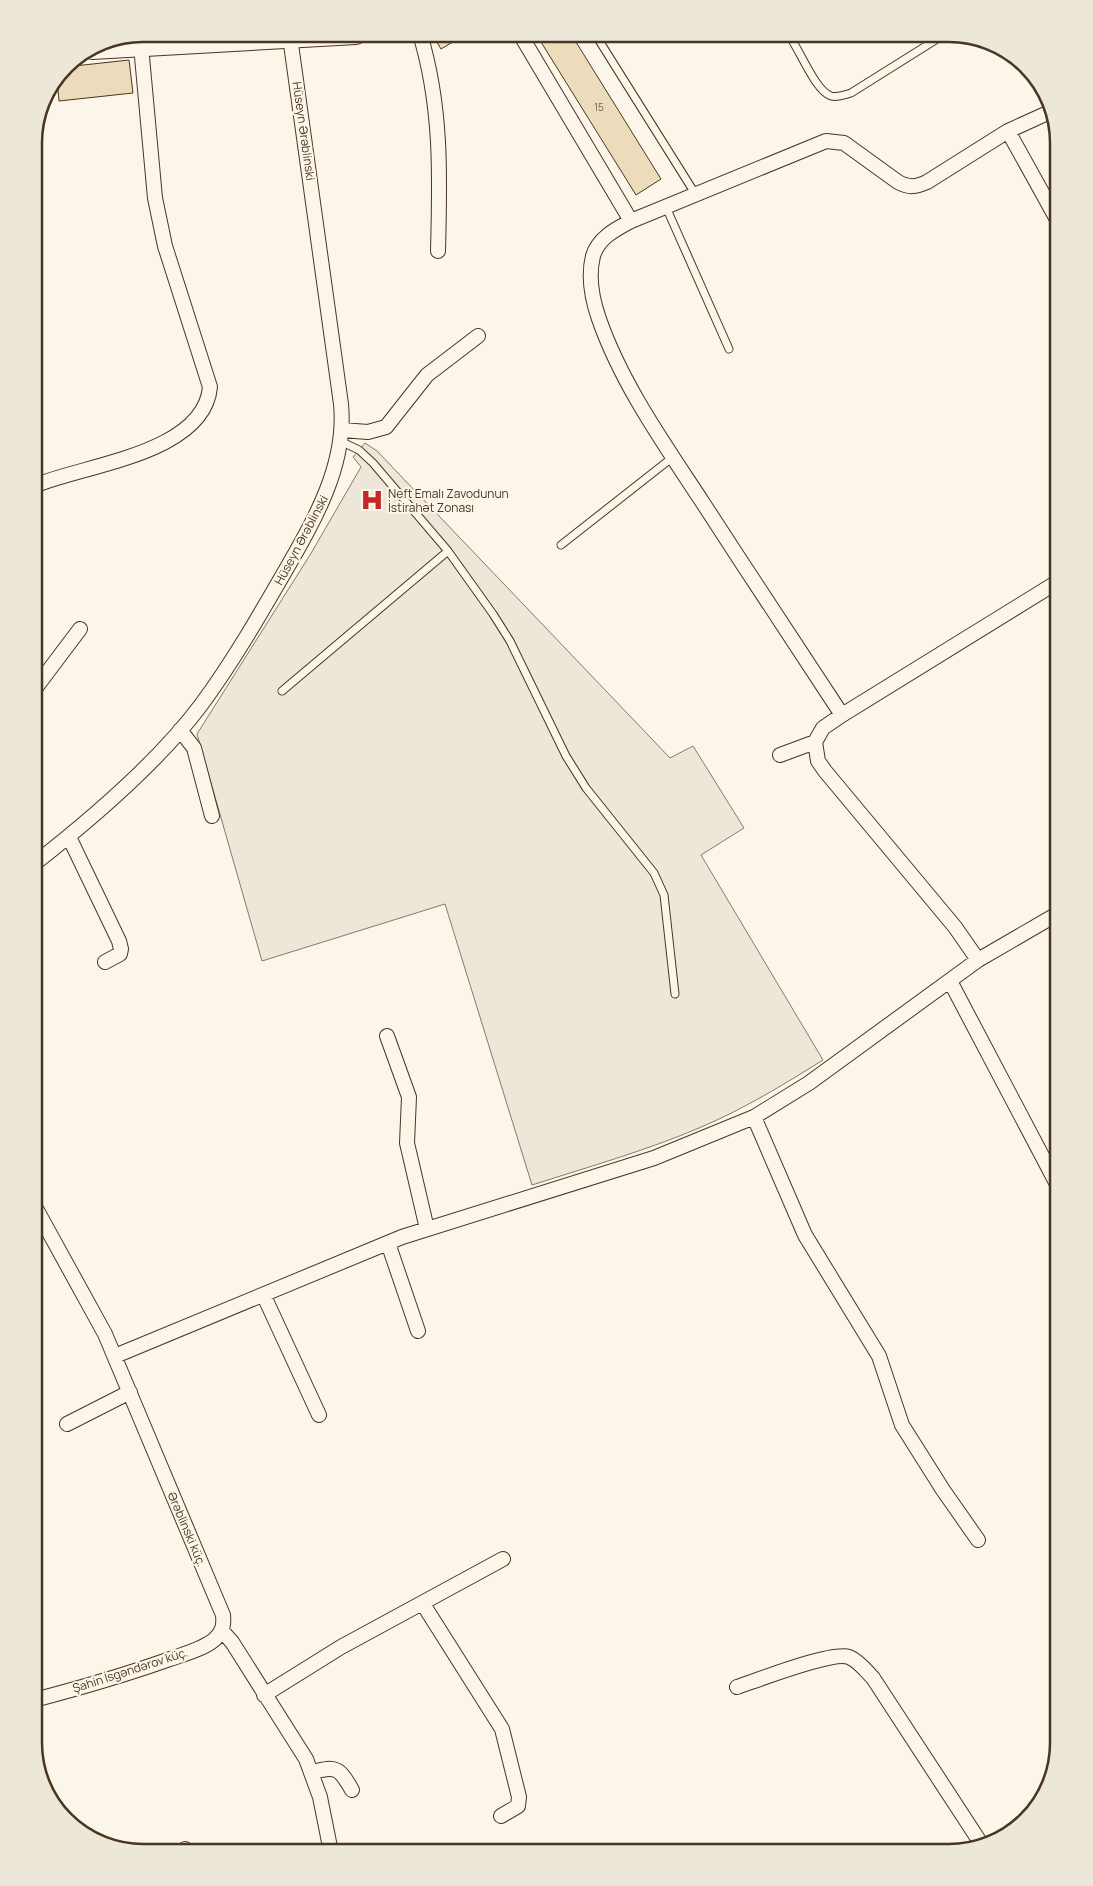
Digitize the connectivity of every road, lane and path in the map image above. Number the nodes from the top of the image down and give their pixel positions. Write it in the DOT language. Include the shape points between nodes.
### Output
graph roads {
  1 [pos="164,42"];
  2 [pos="291,42"];
  3 [pos="422,42"];
  4 [pos="525,42"];
  5 [pos="600,43"];
  6 [pos="793,43"];
  7 [pos="931,43"];
  8 [pos="141,46"];
  9 [pos="112,48"];
  10 [pos="1046,114"];
  11 [pos="1008,131"];
  12 [pos="696,195"];
  13 [pos="666,207"];
  14 [pos="1050,207"];
  15 [pos="631,221"];
  16 [pos="438,251"];
  17 [pos="478,336"];
  18 [pos="729,349"];
  19 [pos="341,436"];
  20 [pos="673,457"];
  21 [pos="43,483"];
  22 [pos="560,545"];
  23 [pos="448,551"];
  24 [pos="1050,587"];
  25 [pos="80,629"];
  26 [pos="43,679"];
  27 [pos="282,691"];
  28 [pos="842,715"];
  29 [pos="180,730"];
  30 [pos="815,742"];
  31 [pos="780,755"];
  32 [pos="212,816"];
  33 [pos="69,837"];
  34 [pos="43,857"];
  35 [pos="1050,918"];
  36 [pos="978,960"];
  37 [pos="105,962"];
  38 [pos="950,981"];
  39 [pos="675,994"];
  40 [pos="387,1036"];
  41 [pos="754,1117"];
  42 [pos="1050,1171"];
  43 [pos="42,1221"];
  44 [pos="427,1229"];
  45 [pos="388,1243"];
  46 [pos="264,1296"];
  47 [pos="418,1331"];
  48 [pos="115,1356"];
  49 [pos="130,1392"];
  50 [pos="319,1415"];
  51 [pos="67,1424"];
  52 [pos="978,1540"];
  53 [pos="503,1559"];
  54 [pos="423,1604"];
  55 [pos="222,1631"];
  56 [pos="737,1687"];
  57 [pos="264,1695"];
  58 [pos="42,1698"];
  59 [pos="312,1772"];
  60 [pos="352,1790"];
  61 [pos="501,1816"];
  62 [pos="978,1839"];
  63 [pos="329,1843"];
  1 -- 8 [label="street"];
  2 -- 19 [label="street, Hüseyn Ərəblinski" via="341,404"];
  3 -- 16 [label="street" via="438,132"];
  4 -- 15 [label="street"];
  5 -- 12 [label="lane"];
  6 -- 7 [label="lane" via="827,94 841,97"];
  8 -- 9 [label="street"];
  8 -- 21 [label="street" via="155,198 163,237 210,387 209,395 198,418 162,443"];
  10 -- 11 [label="street"];
  11 -- 12 [label="street" via="917,186 907,187 844,143 835,141 811,146"];
  11 -- 14 [label="street"];
  12 -- 13 [label="street"];
  13 -- 15 [label="street"];
  13 -- 18 [label="lane"];
  15 -- 20 [label="street" via="613,231 596,247 591,273 592,292 599,320 623,374"];
  17 -- 19 [label="street" via="427,375 386,427"];
  19 -- 23 [label="lane" via="373,463"];
  19 -- 29 [label="street, Hüseyn Ərəblinski" via="323,500 309,530 241,646"];
  20 -- 22 [label="lane"];
  20 -- 28 [label="street"];
  23 -- 27 [label="lane"];
  23 -- 39 [label="lane" via="510,641 566,756 586,788 654,873 664,895"];
  24 -- 28 [label="street"];
  25 -- 26 [label="street"];
  28 -- 30 [label="street" via="824,728"];
  29 -- 32 [label="street" via="194,748"];
  29 -- 33 [label="street, Hüseyn Ərəblinski"];
  30 -- 31 [label="street"];
  30 -- 36 [label="street" via="818,761 825,771 955,927"];
  33 -- 34 [label="street, Hüseyn Ərəblinski"];
  33 -- 37 [label="street" via="119,940 120,954"];
  35 -- 36 [label="street"];
  36 -- 38 [label="street"];
  38 -- 41 [label="street" via="809,1083"];
  38 -- 42 [label="street"];
  40 -- 44 [label="street" via="410,1097 407,1143"];
  41 -- 44 [label="street" via="676,1150"];
  41 -- 52 [label="street" via="805,1234 879,1356 902,1425"];
  43 -- 48 [label="street, Ərəblinski küç."];
  44 -- 45 [label="street"];
  45 -- 46 [label="street"];
  45 -- 47 [label="street"];
  46 -- 48 [label="street"];
  46 -- 50 [label="street"];
  48 -- 49 [label="street, Ərəblinski küç."];
  49 -- 51 [label="street"];
  49 -- 55 [label="street, Ərəblinski küç." via="223,1615"];
  53 -- 54 [label="street"];
  54 -- 57 [label="street" via="333,1652"];
  54 -- 61 [label="street" via="502,1729 519,1796 518,1806"];
  55 -- 57 [label="street"];
  55 -- 58 [label="street, Şahin İsgəndərov küç." via="214,1640 183,1654"];
  56 -- 62 [label="street" via="822,1659 849,1657 873,1678"];
  57 -- 59 [label="street"];
  59 -- 60 [label="street" via="335,1769 342,1773"];
  59 -- 63 [label="street"];
}
